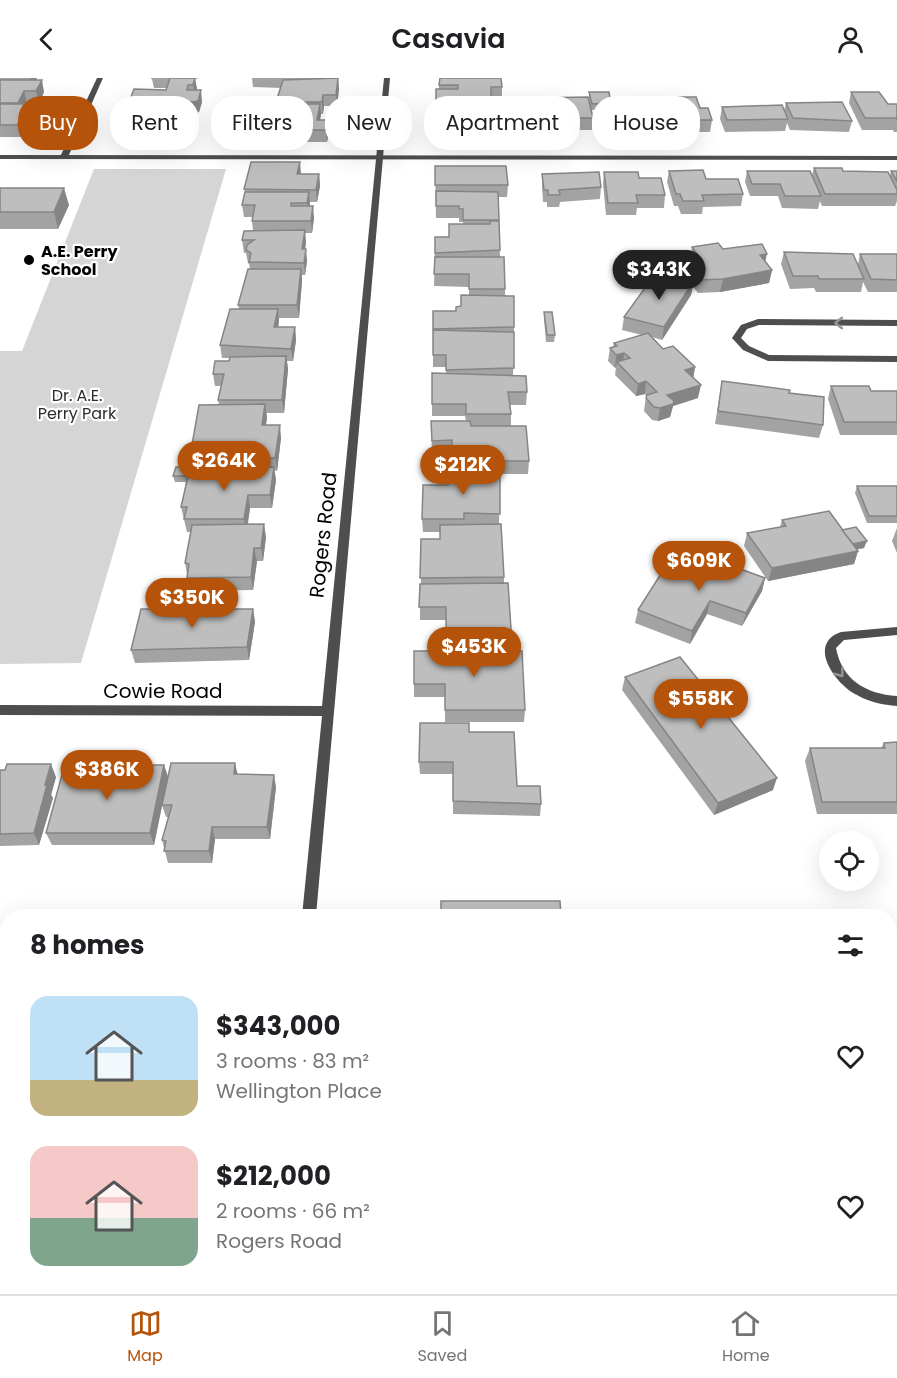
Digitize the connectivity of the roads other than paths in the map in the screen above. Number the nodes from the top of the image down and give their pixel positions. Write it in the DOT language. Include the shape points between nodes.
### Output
graph roads {
  1 [pos="100,78"];
  2 [pos="387,78"];
  3 [pos="0,157"];
  4 [pos="64,157"];
  5 [pos="381,158"];
  6 [pos="897,158"];
  7 [pos="897,323"];
  8 [pos="897,359"];
  9 [pos="897,631"];
  10 [pos="897,701"];
  11 [pos="0,710"];
  12 [pos="326,711"];
  13 [pos="310,909"];
  1 -- 4 [label="street"];
  2 -- 5 [label="street, Rogers Road"];
  3 -- 4 [label="street"];
  4 -- 5 [label="street"];
  5 -- 6 [label="street"];
  5 -- 12 [label="street, Rogers Road"];
  7 -- 8 [label="street, one-way" via="758,322 744,327 736,338 746,348 768,358"];
  9 -- 10 [label="street, one-way" via="841,636 830,647 831,662 852,689"];
  11 -- 12 [label="street, Cowie Road"];
  12 -- 13 [label="street, Rogers Road"];
}
